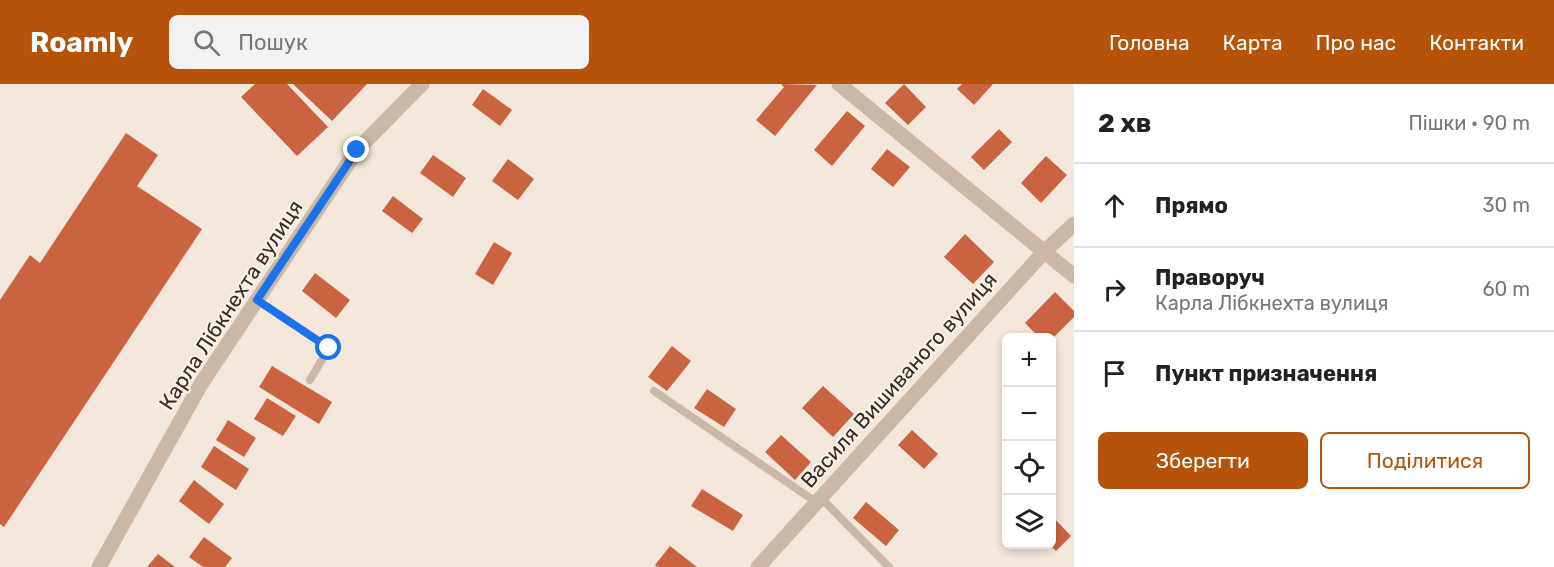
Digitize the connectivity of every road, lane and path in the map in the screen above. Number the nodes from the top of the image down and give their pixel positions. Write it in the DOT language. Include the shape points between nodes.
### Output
graph roads {
  1 [pos="422,84"];
  2 [pos="839,84"];
  3 [pos="1074,224"];
  4 [pos="1044,252"];
  5 [pos="1074,276"];
  6 [pos="257,300"];
  7 [pos="310,380"];
  8 [pos="654,391"];
  9 [pos="818,499"];
  10 [pos="99,567"];
  11 [pos="758,567"];
  12 [pos="889,567"];
  1 -- 6 [label="street, Карла Лібкнехта вулиця" via="357,150"];
  2 -- 4 [label="street"];
  3 -- 4 [label="street, Василя Вишиваного вулиця"];
  4 -- 5 [label="street"];
  4 -- 9 [label="street, Василя Вишиваного вулиця"];
  6 -- 7 [label="lane" via="329,348"];
  6 -- 10 [label="street, Карла Лібкнехта вулиця" via="201,384"];
  8 -- 9 [label="lane"];
  9 -- 11 [label="street, Василя Вишиваного вулиця"];
  9 -- 12 [label="lane"];
}
